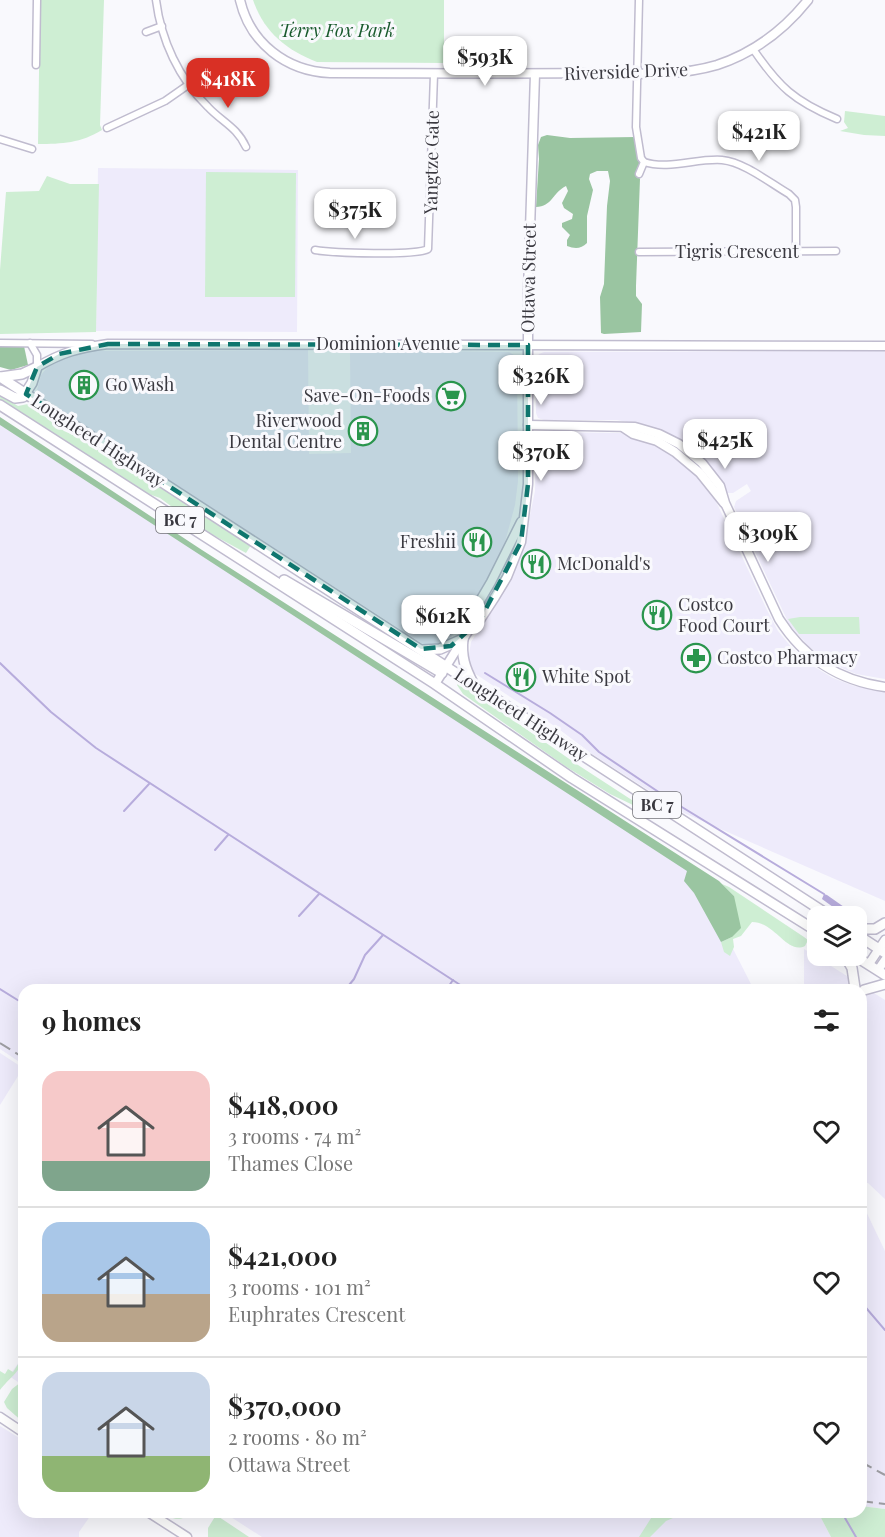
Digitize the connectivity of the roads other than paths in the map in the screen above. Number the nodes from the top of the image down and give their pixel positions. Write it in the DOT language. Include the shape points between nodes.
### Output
graph roads {
  1 [pos="37,0"];
  2 [pos="156,0"];
  3 [pos="240,0"];
  4 [pos="639,0"];
  5 [pos="808,0"];
  6 [pos="162,26"];
  7 [pos="146,32"];
  8 [pos="753,49"];
  9 [pos="36,65"];
  10 [pos="637,73"];
  11 [pos="434,74"];
  12 [pos="535,74"];
  13 [pos="188,85"];
  14 [pos="837,119"];
  15 [pos="107,128"];
  16 [pos="0,139"];
  17 [pos="246,147"];
  18 [pos="32,149"];
  19 [pos="644,162"];
  20 [pos="639,174"];
  21 [pos="315,250"];
  22 [pos="796,251"];
  23 [pos="836,251"];
  24 [pos="639,252"];
  25 [pos="0,343"];
  26 [pos="30,343"];
  27 [pos="108,344"];
  28 [pos="528,345"];
  29 [pos="885,346"];
  30 [pos="37,367"];
  31 [pos="0,377"];
  32 [pos="0,390"];
  33 [pos="26,394"];
  34 [pos="0,405"];
  35 [pos="528,425"];
  36 [pos="622,427"];
  37 [pos="690,459"];
  38 [pos="724,503"];
  39 [pos="252,566"];
  40 [pos="463,639"];
  41 [pos="421,649"];
  42 [pos="444,669"];
  43 [pos="435,684"];
  44 [pos="475,685"];
  45 [pos="885,687"];
  46 [pos="815,906"];
  47 [pos="885,922"];
  48 [pos="807,925"];
  49 [pos="867,929"];
  50 [pos="885,940"];
  51 [pos="867,941"];
  52 [pos="882,951"];
  53 [pos="885,960"];
  54 [pos="851,966"];
  55 [pos="877,970"];
  56 [pos="857,984"];
  57 [pos="885,984"];
  58 [pos="867,987"];
  59 [pos="0,1417"];
  60 [pos="18,1429"];
  61 [pos="157,1518"];
  62 [pos="186,1537"];
  1 -- 9 [label="street"];
  2 -- 6 [label="street"];
  3 -- 11 [label="street, Riverside Drive" via="258,39 280,59 297,67 330,73"];
  4 -- 10 [label="street"];
  5 -- 8 [label="street, Riverside Drive" via="784,27"];
  6 -- 7 [label="street"];
  6 -- 13 [label="street" via="168,49"];
  8 -- 10 [label="street, Riverside Drive" via="693,70"];
  8 -- 14 [label="street" via="789,93"];
  10 -- 12 [label="street, Riverside Drive"];
  10 -- 19 [label="street" via="636,127"];
  11 -- 12 [label="street, Riverside Drive"];
  11 -- 21 [label="street, Yangtze Gate" via="427,250"];
  12 -- 28 [label="street, Ottawa Street"];
  13 -- 15 [label="street" via="165,101"];
  13 -- 17 [label="street" via="208,108 241,135"];
  16 -- 18 [label="street"];
  19 -- 20 [label="street"];
  19 -- 22 [label="street" via="725,160 760,177 795,200"];
  22 -- 23 [label="street, Tigris Crescent"];
  22 -- 24 [label="street, Tigris Crescent"];
  25 -- 26 [label="street, Dominion Avenue"];
  26 -- 27 [label="street, Dominion Avenue"];
  26 -- 30 [label="street" via="38,355"];
  27 -- 28 [label="street, Dominion Avenue"];
  27 -- 30 [label="street, Dominion Avenue" via="59,354"];
  28 -- 29 [label="street, Dominion Avenue"];
  28 -- 35 [label="street, Ottawa Street"];
  30 -- 31 [label="main road"];
  30 -- 33 [label="main road"];
  31 -- 33 [label="main road, Lougheed Highway / BC 7"];
  32 -- 33 [label="main road" via="15,398"];
  33 -- 41 [label="main road, Lougheed Highway / BC 7"];
  34 -- 39 [label="main road, Lougheed Highway / BC 7"];
  35 -- 36 [label="street"];
  35 -- 40 [label="street, Ottawa Street" via="528,484 522,519"];
  36 -- 37 [label="street" via="633,434 666,442"];
  36 -- 37 [label="street" via="659,434 679,444"];
  37 -- 38 [label="street"];
  37 -- 38 [label="street" via="710,472 723,492"];
  38 -- 45 [label="street" via="789,635 810,657 837,673"];
  39 -- 42 [label="main road"];
  39 -- 43 [label="main road, Lougheed Highway / BC 7"];
  40 -- 41 [label="main road" via="437,650"];
  40 -- 42 [label="street, Ottawa Street"];
  40 -- 44 [label="main road" via="461,653"];
  41 -- 42 [label="main road, Lougheed Highway / BC 7"];
  42 -- 43 [label="street, Ottawa Street"];
  42 -- 44 [label="main road, Lougheed Highway / BC 7"];
  43 -- 48 [label="main road, Lougheed Highway / BC 7" via="572,778"];
  44 -- 46 [label="main road, Lougheed Highway / BC 7"];
  47 -- 49 [label="main road"];
  50 -- 52 [label="street"];
  51 -- 52 [label="main road"];
  52 -- 55 [label="street"];
  53 -- 55 [label="street"];
  54 -- 56 [label="main road"];
  57 -- 58 [label="main road"];
  59 -- 60 [label="street"];
  61 -- 62 [label="street"];
}
